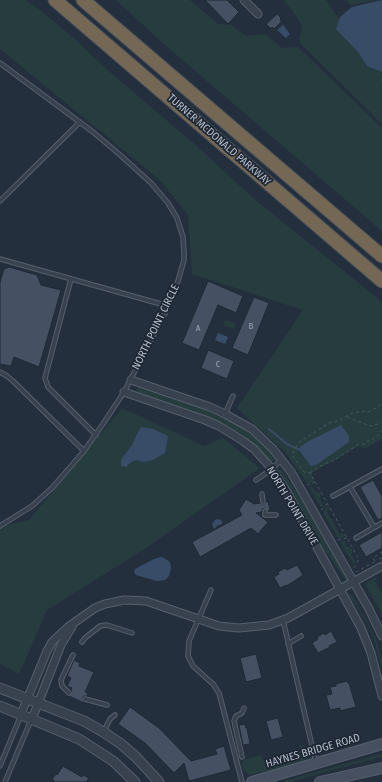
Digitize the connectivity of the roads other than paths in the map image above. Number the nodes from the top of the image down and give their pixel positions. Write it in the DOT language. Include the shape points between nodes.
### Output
graph roads {
  1 [pos="55,0"];
  2 [pos="83,0"];
  3 [pos="244,0"];
  4 [pos="258,14"];
  5 [pos="0,63"];
  6 [pos="80,122"];
  7 [pos="0,201"];
  8 [pos="382,255"];
  9 [pos="0,259"];
  10 [pos="71,279"];
  11 [pos="382,281"];
  12 [pos="168,306"];
  13 [pos="0,372"];
  14 [pos="131,380"];
  15 [pos="124,392"];
  16 [pos="233,396"];
  17 [pos="225,414"];
  18 [pos="96,434"];
  19 [pos="84,451"];
  20 [pos="282,459"];
  21 [pos="272,469"];
  22 [pos="382,469"];
  23 [pos="256,480"];
  24 [pos="350,487"];
  25 [pos="262,494"];
  26 [pos="333,496"];
  27 [pos="263,502"];
  28 [pos="265,511"];
  29 [pos="276,515"];
  30 [pos="382,523"];
  31 [pos="0,526"];
  32 [pos="374,527"];
  33 [pos="356,538"];
  34 [pos="382,566"];
  35 [pos="354,582"];
  36 [pos="211,590"];
  37 [pos="340,590"];
  38 [pos="77,620"];
  39 [pos="198,620"];
  40 [pos="282,620"];
  41 [pos="132,633"];
  42 [pos="301,636"];
  43 [pos="382,636"];
  44 [pos="82,642"];
  45 [pos="288,644"];
  46 [pos="73,655"];
  47 [pos="0,688"];
  48 [pos="69,692"];
  49 [pos="382,696"];
  50 [pos="27,698"];
  51 [pos="85,699"];
  52 [pos="38,702"];
  53 [pos="107,705"];
  54 [pos="0,706"];
  55 [pos="244,708"];
  56 [pos="21,714"];
  57 [pos="114,715"];
  58 [pos="32,719"];
  59 [pos="103,732"];
  60 [pos="382,744"];
  61 [pos="242,757"];
  62 [pos="316,763"];
  63 [pos="0,766"];
  64 [pos="382,768"];
  65 [pos="5,782"];
  66 [pos="136,782"];
  67 [pos="159,782"];
  68 [pos="242,782"];
  69 [pos="252,782"];
  70 [pos="320,782"];
  1 -- 11 [label="highway, TURNER MCDONALD PARKWAY"];
  2 -- 8 [label="highway, TURNER MCDONALD PARKWAY"];
  3 -- 4 [label="street"];
  5 -- 6 [label="lane, NORTH POINT CIRCLE"];
  6 -- 7 [label="lane"];
  6 -- 12 [label="lane, NORTH POINT CIRCLE" via="138,171 173,211 180,227 184,253 181,271"];
  9 -- 10 [label="lane"];
  10 -- 12 [label="lane"];
  10 -- 18 [label="lane" via="45,378 48,387"];
  12 -- 14 [label="lane, NORTH POINT CIRCLE"];
  13 -- 19 [label="lane" via="13,381"];
  14 -- 15 [label="lane, NORTH POINT CIRCLE"];
  14 -- 17 [label="street, NORTH POINT DRIVE"];
  15 -- 18 [label="lane, NORTH POINT CIRCLE"];
  15 -- 21 [label="street, NORTH POINT DRIVE" via="219,426 254,449"];
  16 -- 17 [label="lane"];
  17 -- 20 [label="street, NORTH POINT DRIVE" via="252,430"];
  18 -- 19 [label="lane, NORTH POINT CIRCLE"];
  19 -- 31 [label="lane, NORTH POINT CIRCLE" via="45,495"];
  20 -- 21 [label="lane"];
  20 -- 35 [label="street, NORTH POINT DRIVE"];
  21 -- 23 [label="lane"];
  21 -- 37 [label="street, NORTH POINT DRIVE"];
  22 -- 24 [label="lane"];
  24 -- 26 [label="lane"];
  24 -- 32 [label="lane"];
  25 -- 27 [label="lane"];
  28 -- 29 [label="lane" via="265,515"];
  30 -- 32 [label="lane"];
  32 -- 33 [label="lane"];
  34 -- 35 [label="street"];
  35 -- 37 [label="street"];
  35 -- 43 [label="street, NORTH POINT DRIVE"];
  36 -- 39 [label="lane"];
  37 -- 40 [label="street"];
  37 -- 49 [label="street, NORTH POINT DRIVE" via="366,640"];
  38 -- 39 [label="street" via="105,604 124,600 146,601"];
  38 -- 50 [label="street" via="52,642"];
  38 -- 52 [label="street" via="61,646"];
  39 -- 40 [label="street" via="239,628"];
  39 -- 68 [label="lane" via="189,641 188,656 193,666 219,693"];
  40 -- 45 [label="lane"];
  41 -- 44 [label="lane" via="107,625 100,626"];
  42 -- 45 [label="lane"];
  45 -- 62 [label="lane"];
  46 -- 48 [label="lane" via="61,680 62,686"];
  47 -- 50 [label="street"];
  50 -- 52 [label="street"];
  50 -- 56 [label="street"];
  51 -- 53 [label="lane"];
  52 -- 58 [label="street"];
  52 -- 59 [label="street" via="84,721"];
  54 -- 56 [label="street"];
  55 -- 61 [label="lane" via="234,721"];
  56 -- 58 [label="street"];
  56 -- 63 [label="lane"];
  57 -- 59 [label="lane"];
  58 -- 65 [label="lane"];
  58 -- 66 [label="street" via="80,739 113,761"];
  59 -- 67 [label="street" via="136,757"];
  60 -- 62 [label="main road, HAYNES BRIDGE ROAD"];
  62 -- 69 [label="main road, HAYNES BRIDGE ROAD"];
  64 -- 70 [label="main road"];
}
